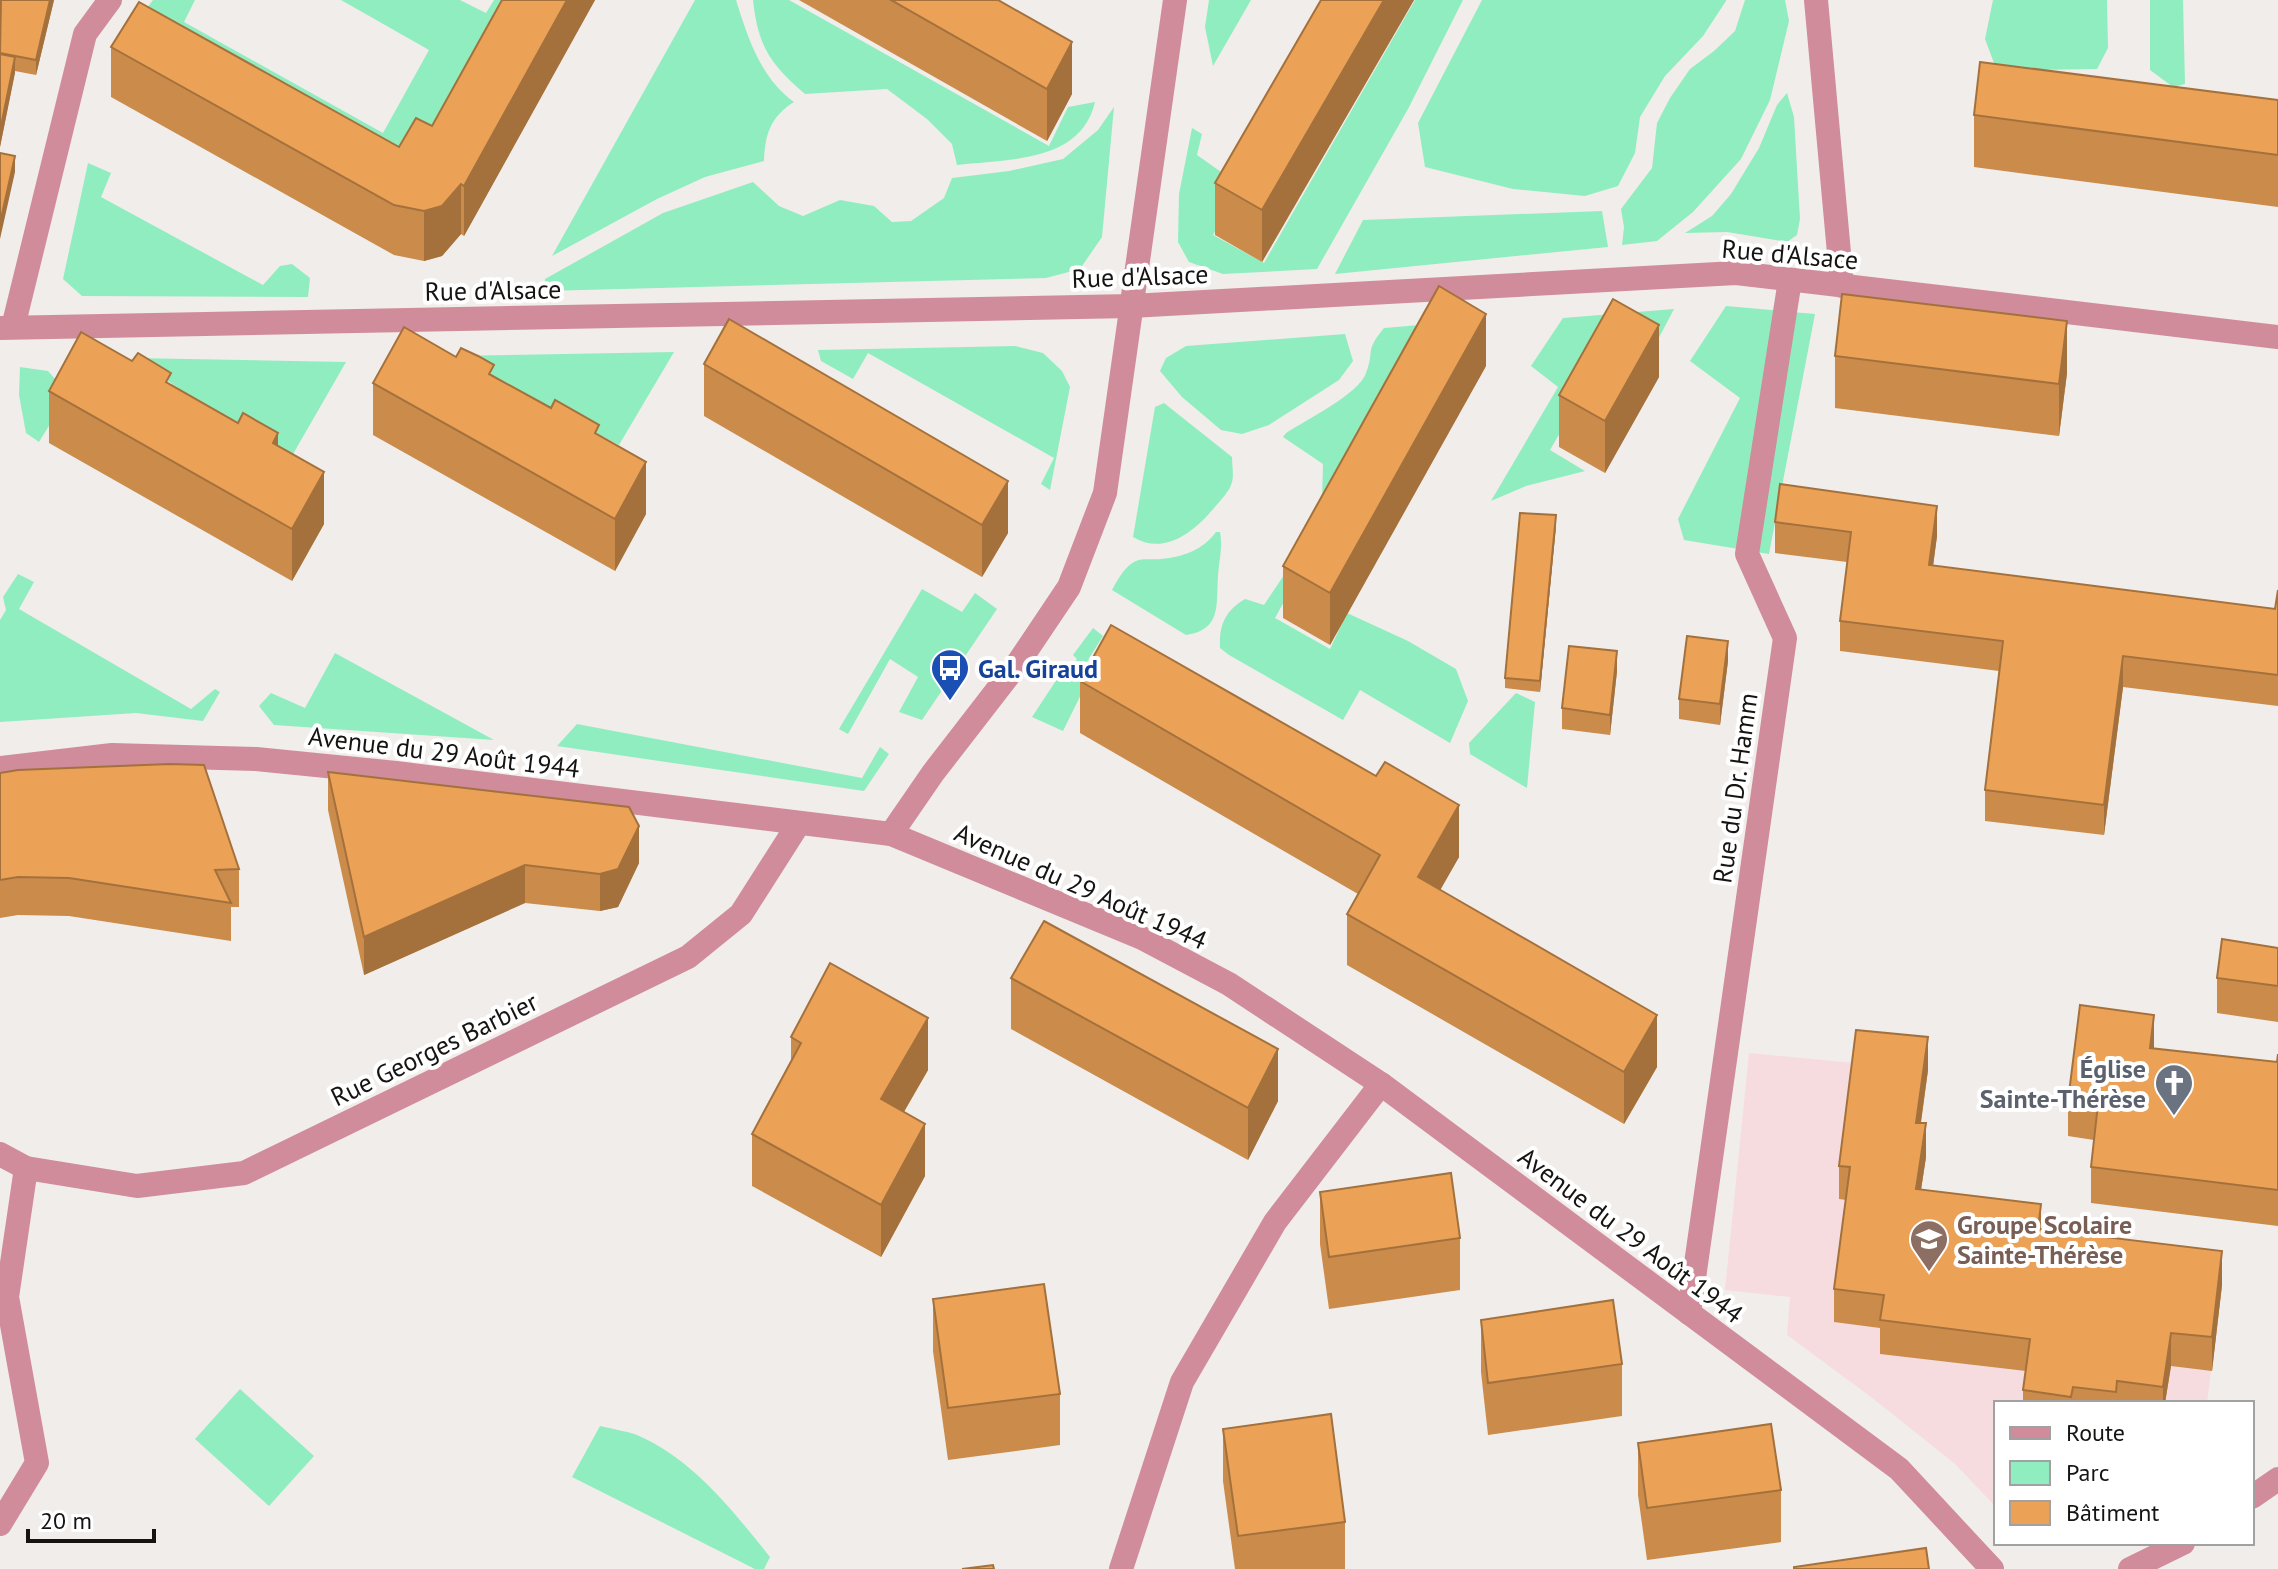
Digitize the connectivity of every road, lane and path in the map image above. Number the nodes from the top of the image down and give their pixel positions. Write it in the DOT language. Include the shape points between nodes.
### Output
graph roads {
  1 [pos="110,0"];
  2 [pos="1175,0"];
  3 [pos="1816,0"];
  4 [pos="1790,280"];
  5 [pos="1842,286"];
  6 [pos="1131,306"];
  7 [pos="7,327"];
  8 [pos="2278,337"];
  9 [pos="0,768"];
  10 [pos="799,823"];
  11 [pos="891,834"];
  12 [pos="1381,1084"];
  13 [pos="0,1154"];
  14 [pos="26,1168"];
  15 [pos="1689,1313"];
  16 [pos="2278,1479"];
  17 [pos="2254,1496"];
  18 [pos="0,1524"];
  19 [pos="2179,1545"];
  20 [pos="1121,1569"];
  21 [pos="1992,1569"];
  22 [pos="2130,1569"];
  1 -- 7 [label="street" via="85,34"];
  2 -- 6 [label="street"];
  3 -- 5 [label="street"];
  4 -- 5 [label="street, Rue d'Alsace"];
  4 -- 6 [label="street, Rue d'Alsace" via="1736,273"];
  4 -- 15 [label="street, Rue du Dr. Hamm" via="1747,554 1785,638"];
  5 -- 8 [label="street, Rue d'Alsace"];
  6 -- 7 [label="street, Rue d'Alsace"];
  6 -- 11 [label="street" via="1105,493 1069,587"];
  9 -- 10 [label="street, Avenue du 29 Août 1944" via="112,755 256,759"];
  10 -- 11 [label="street, Avenue du 29 Août 1944"];
  10 -- 14 [label="street, Rue Georges Barbier" via="741,914 688,957 244,1173 137,1186"];
  11 -- 12 [label="street, Avenue du 29 Août 1944" via="1142,938 1229,984"];
  12 -- 15 [label="street, Avenue du 29 Août 1944"];
  12 -- 20 [label="street" via="1275,1222 1182,1382"];
  13 -- 14 [label="street, Rue Georges Barbier"];
  14 -- 18 [label="street" via="7,1297 37,1463"];
  15 -- 21 [label="street, Avenue du 29 Août 1944" via="1899,1469"];
  16 -- 17 [label="street"];
  19 -- 22 [label="street"];
}
